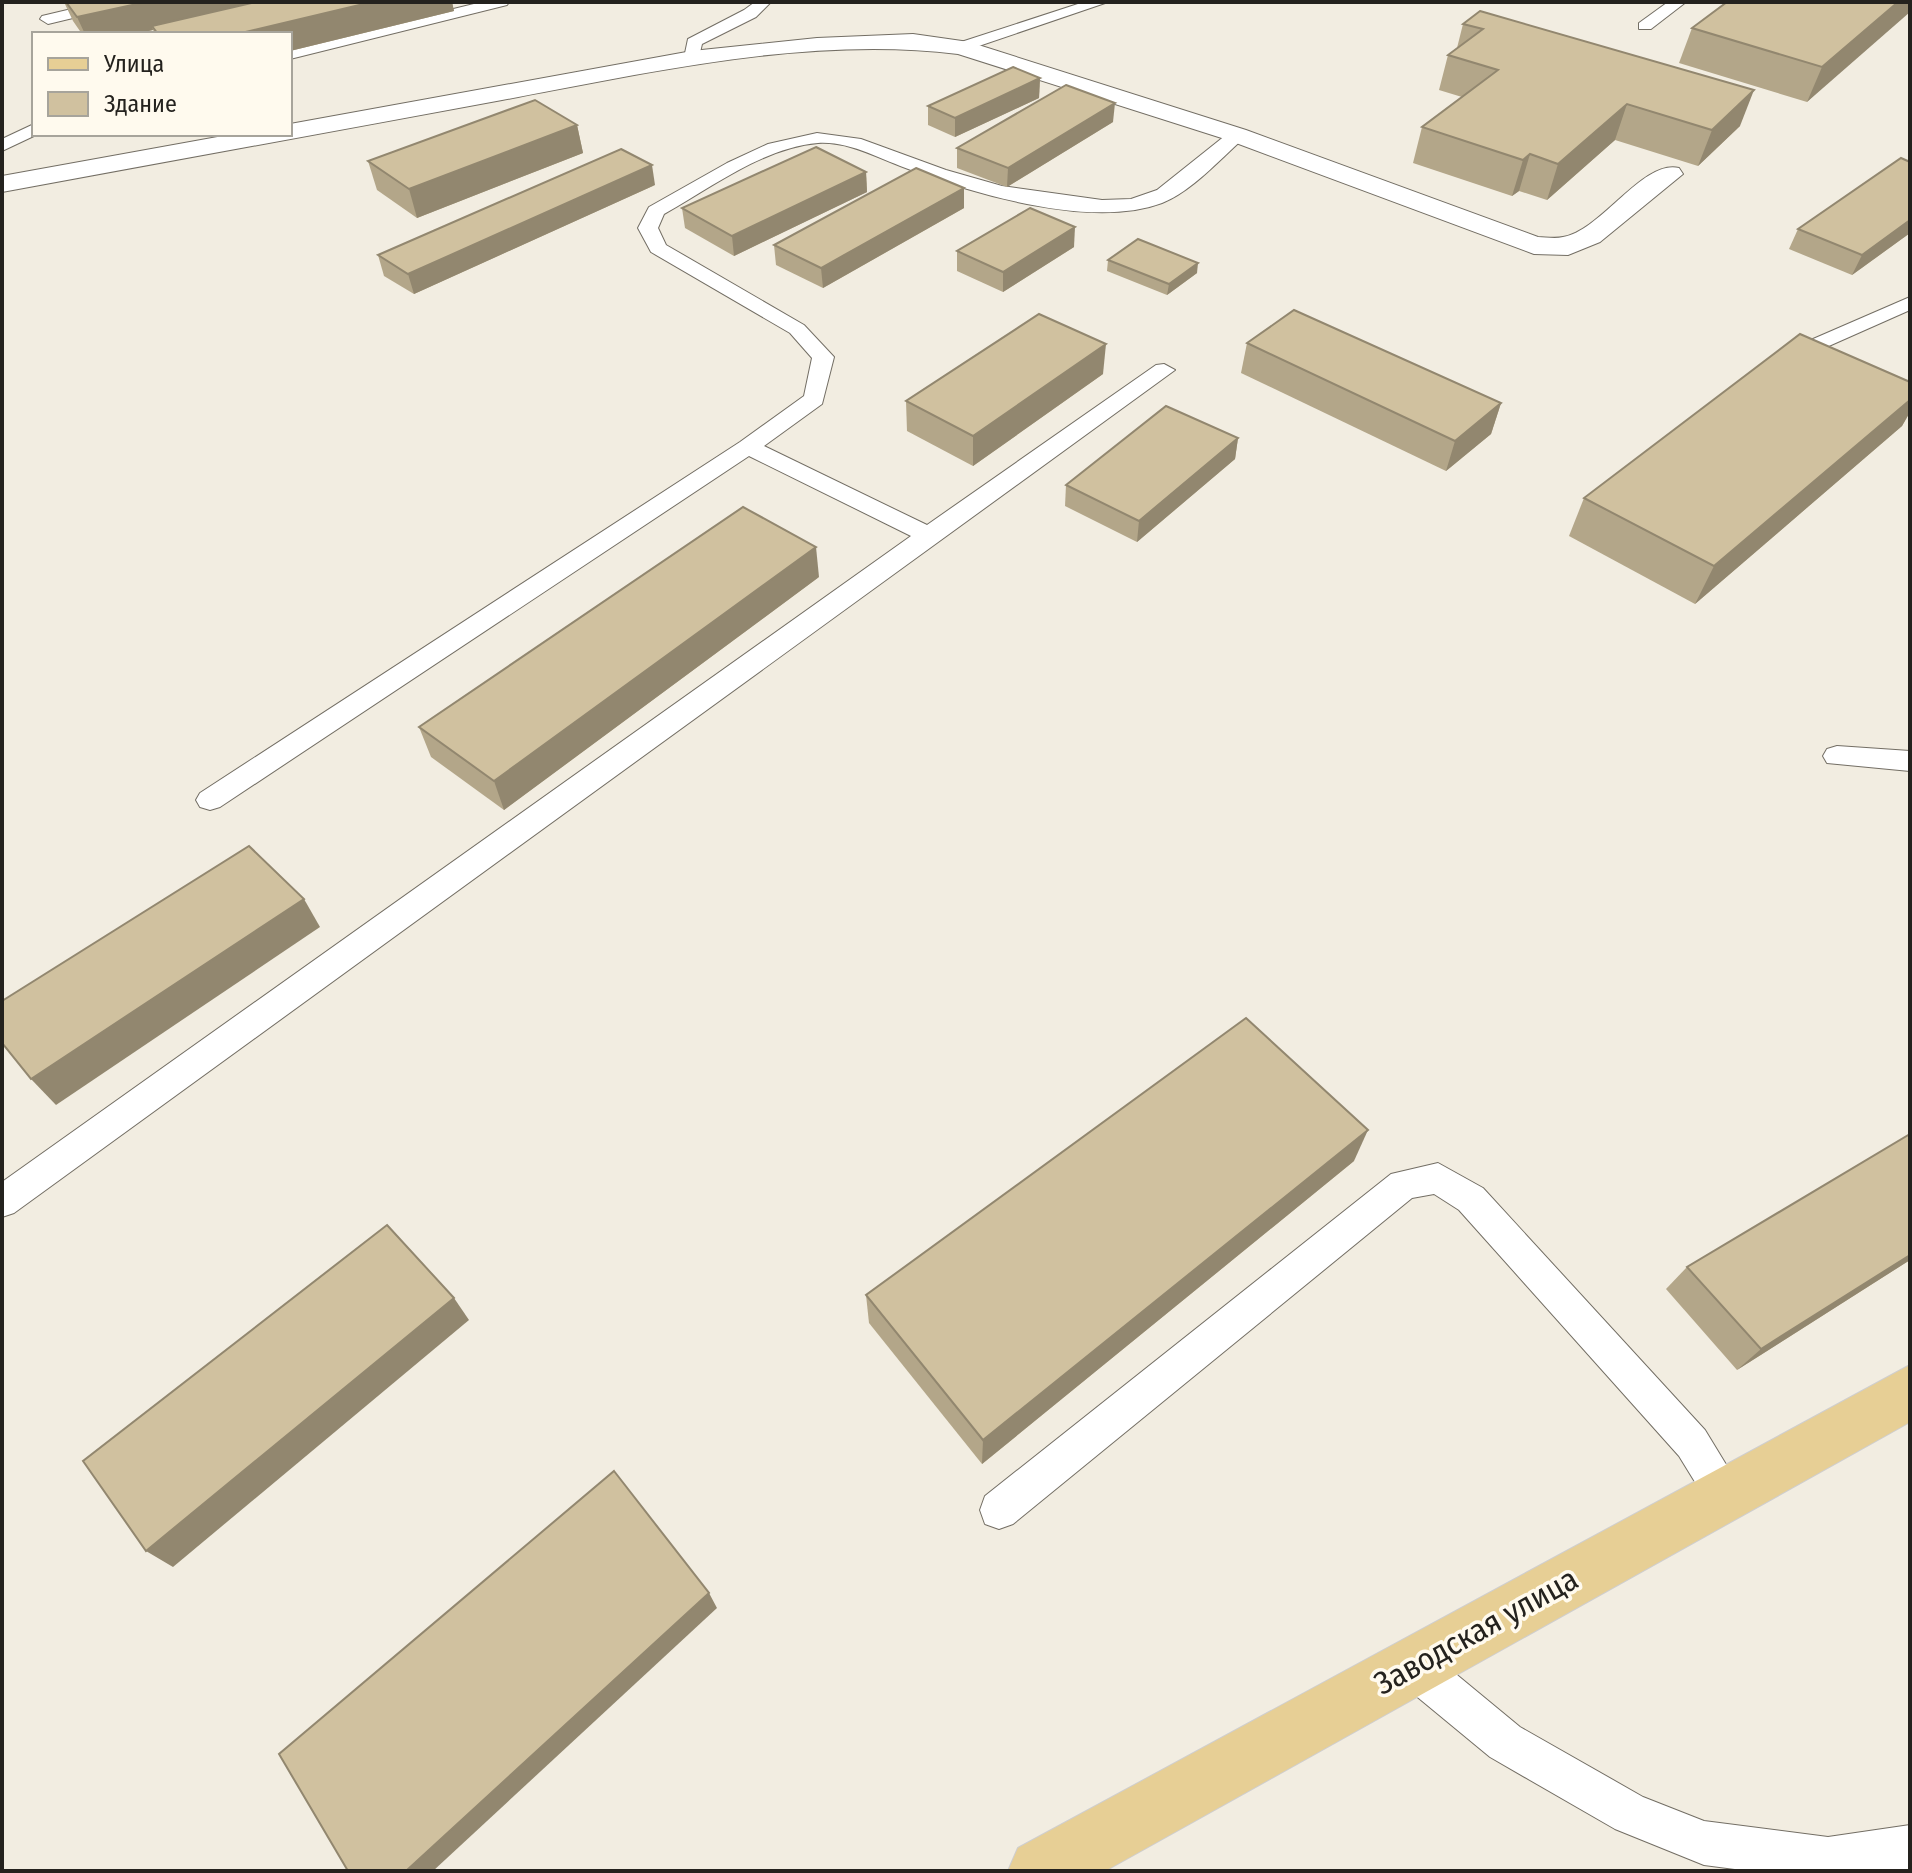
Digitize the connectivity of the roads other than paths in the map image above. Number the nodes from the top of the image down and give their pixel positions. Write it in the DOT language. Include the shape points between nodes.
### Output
graph roads {
  1 [pos="121,2"];
  2 [pos="501,2"];
  3 [pos="763,2"];
  4 [pos="1100,2"];
  5 [pos="1678,2"];
  6 [pos="48,19"];
  7 [pos="1645,26"];
  8 [pos="961,47"];
  9 [pos="292,54"];
  10 [pos="692,58"];
  11 [pos="32,130"];
  12 [pos="292,132"];
  13 [pos="1237,135"];
  14 [pos="266,136"];
  15 [pos="2,146"];
  16 [pos="1670,174"];
  17 [pos="2,184"];
  18 [pos="1910,303"];
  19 [pos="1797,353"];
  20 [pos="1164,370"];
  21 [pos="748,447"];
  22 [pos="928,535"];
  23 [pos="1837,756"];
  24 [pos="1910,761"];
  25 [pos="210,800"];
  26 [pos="2,1202"];
  27 [pos="1910,1392"];
  28 [pos="1725,1494"];
  29 [pos="999,1510"];
  30 [pos="1413,1666"];
  31 [pos="1910,1847"];
  32 [pos="1041,1871"];
  1 -- 6 [label="lane"];
  2 -- 9 [label="lane"];
  3 -- 10 [label="lane" via="694,42"];
  4 -- 8 [label="lane"];
  5 -- 7 [label="lane"];
  8 -- 10 [label="street" via="897,41"];
  8 -- 13 [label="street"];
  10 -- 12 [label="street"];
  11 -- 15 [label="lane"];
  13 -- 16 [label="street" via="1534,245 1568,246 1590,236"];
  13 -- 21 [label="lane" via="1158,198 1124,206 970,184 850,142 818,138 770,149 656,211 648,228 658,248 797,329 823,357 814,399"];
  14 -- 17 [label="street"];
  18 -- 19 [label="lane"];
  20 -- 22 [label="lane"];
  21 -- 22 [label="lane"];
  21 -- 25 [label="lane"];
  22 -- 26 [label="lane"];
  23 -- 24 [label="lane"];
  27 -- 28 [label="main road, Заводская улица"];
  28 -- 29 [label="lane" via="1692,1443 1471,1199 1438,1178 1403,1185"];
  28 -- 30 [label="main road, Заводская улица"];
  30 -- 31 [label="lane" via="1505,1742 1630,1814 1704,1843 1828,1859"];
  30 -- 32 [label="main road, Заводская улица"];
}
